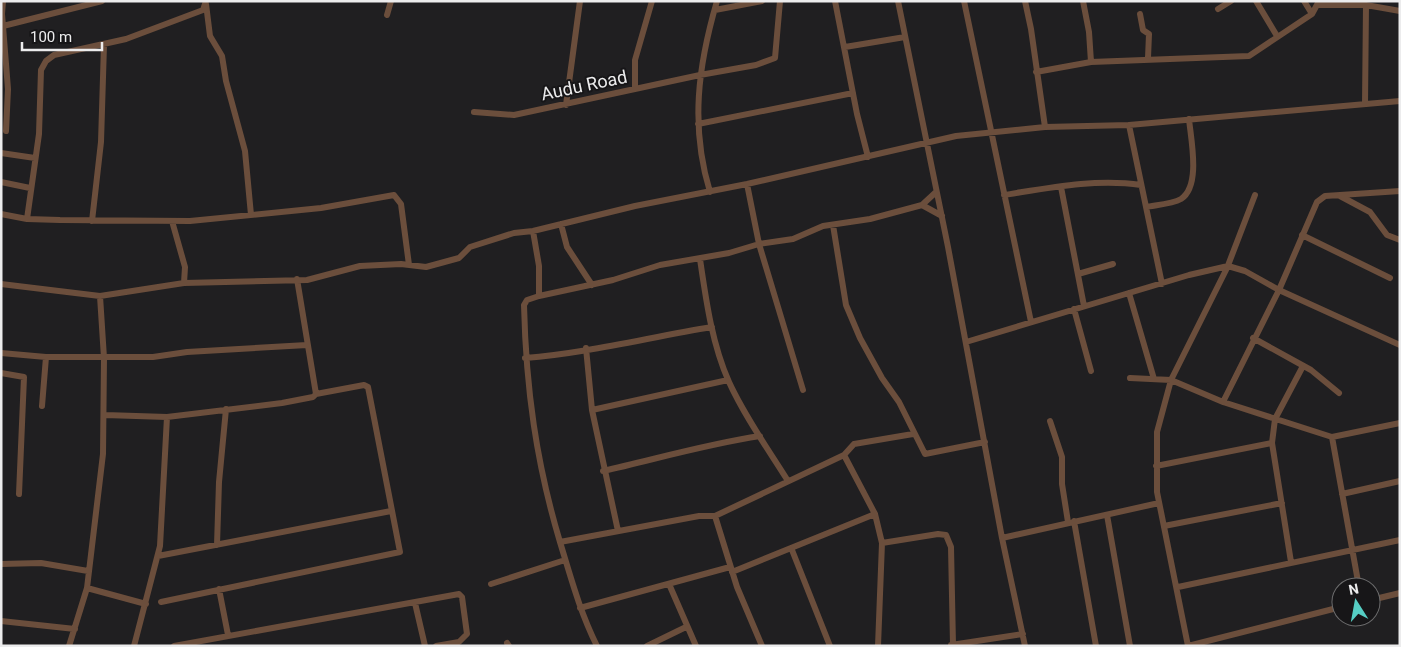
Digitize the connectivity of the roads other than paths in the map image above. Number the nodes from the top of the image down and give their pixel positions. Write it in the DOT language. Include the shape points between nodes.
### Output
graph roads {
  1 [pos="3,1"];
  2 [pos="102,1"];
  3 [pos="391,1"];
  4 [pos="580,1"];
  5 [pos="652,1"];
  6 [pos="717,1"];
  7 [pos="762,1"];
  8 [pos="780,1"];
  9 [pos="835,1"];
  10 [pos="898,1"];
  11 [pos="964,1"];
  12 [pos="1025,1"];
  13 [pos="1083,1"];
  14 [pos="1231,1"];
  15 [pos="1256,1"];
  16 [pos="1304,1"];
  17 [pos="206,2"];
  18 [pos="1319,3"];
  19 [pos="1371,4"];
  20 [pos="1218,9"];
  21 [pos="715,10"];
  22 [pos="1400,11"];
  23 [pos="1140,14"];
  24 [pos="1312,14"];
  25 [pos="387,15"];
  26 [pos="3,26"];
  27 [pos="1277,36"];
  28 [pos="905,37"];
  29 [pos="104,46"];
  30 [pos="845,47"];
  31 [pos="1148,58"];
  32 [pos="1091,62"];
  33 [pos="1036,72"];
  34 [pos="700,75"];
  35 [pos="635,89"];
  36 [pos="853,93"];
  37 [pos="1400,101"];
  38 [pos="1365,104"];
  39 [pos="566,105"];
  40 [pos="474,112"];
  41 [pos="1189,119"];
  42 [pos="698,124"];
  43 [pos="1129,125"];
  44 [pos="1044,127"];
  45 [pos="6,131"];
  46 [pos="990,131"];
  47 [pos="926,141"];
  48 [pos="1,153"];
  49 [pos="868,157"];
  50 [pos="35,158"];
  51 [pos="1,182"];
  52 [pos="747,184"];
  53 [pos="1141,185"];
  54 [pos="1061,187"];
  55 [pos="30,188"];
  56 [pos="1400,191"];
  57 [pos="710,192"];
  58 [pos="936,192"];
  59 [pos="1255,195"];
  60 [pos="1339,195"];
  61 [pos="1004,196"];
  62 [pos="922,205"];
  63 [pos="1146,207"];
  64 [pos="1,214"];
  65 [pos="251,214"];
  66 [pos="942,216"];
  67 [pos="27,219"];
  68 [pos="92,221"];
  69 [pos="172,221"];
  70 [pos="560,224"];
  71 [pos="833,225"];
  72 [pos="533,232"];
  73 [pos="1302,235"];
  74 [pos="1400,240"];
  75 [pos="759,244"];
  76 [pos="700,259"];
  77 [pos="1113,264"];
  78 [pos="409,265"];
  79 [pos="1227,268"];
  80 [pos="1078,274"];
  81 [pos="1390,278"];
  82 [pos="297,279"];
  83 [pos="184,283"];
  84 [pos="1,284"];
  85 [pos="592,284"];
  86 [pos="1162,284"];
  87 [pos="1278,290"];
  88 [pos="1129,293"];
  89 [pos="100,296"];
  90 [pos="539,296"];
  91 [pos="1084,306"];
  92 [pos="1074,309"];
  93 [pos="1031,322"];
  94 [pos="712,327"];
  95 [pos="1253,338"];
  96 [pos="966,342"];
  97 [pos="307,345"];
  98 [pos="1400,345"];
  99 [pos="586,348"];
  100 [pos="1,353"];
  101 [pos="46,357"];
  102 [pos="104,358"];
  103 [pos="525,358"];
  104 [pos="1303,366"];
  105 [pos="1091,371"];
  106 [pos="1,373"];
  107 [pos="1130,378"];
  108 [pos="1154,378"];
  109 [pos="728,380"];
  110 [pos="1171,380"];
  111 [pos="803,390"];
  112 [pos="1339,393"];
  113 [pos="316,394"];
  114 [pos="1223,402"];
  115 [pos="42,406"];
  116 [pos="226,409"];
  117 [pos="592,410"];
  118 [pos="105,415"];
  119 [pos="168,417"];
  120 [pos="1274,419"];
  121 [pos="1050,421"];
  122 [pos="1400,423"];
  123 [pos="914,434"];
  124 [pos="760,436"];
  125 [pos="1332,437"];
  126 [pos="985,442"];
  127 [pos="1272,443"];
  128 [pos="844,455"];
  129 [pos="1156,466"];
  130 [pos="603,471"];
  131 [pos="788,481"];
  132 [pos="1400,482"];
  133 [pos="19,494"];
  134 [pos="1342,494"];
  135 [pos="1159,502"];
  136 [pos="1282,502"];
  137 [pos="391,511"];
  138 [pos="874,514"];
  139 [pos="1107,515"];
  140 [pos="715,516"];
  141 [pos="1071,522"];
  142 [pos="1164,526"];
  143 [pos="618,531"];
  144 [pos="1002,538"];
  145 [pos="1400,540"];
  146 [pos="560,542"];
  147 [pos="882,543"];
  148 [pos="217,545"];
  149 [pos="792,550"];
  150 [pos="1353,550"];
  151 [pos="158,556"];
  152 [pos="565,560"];
  153 [pos="1291,562"];
  154 [pos="1,564"];
  155 [pos="731,570"];
  156 [pos="88,572"];
  157 [pos="1357,577"];
  158 [pos="492,584"];
  159 [pos="669,584"];
  160 [pos="1178,587"];
  161 [pos="87,588"];
  162 [pos="219,590"];
  163 [pos="1400,593"];
  164 [pos="1381,598"];
  165 [pos="161,602"];
  166 [pos="415,603"];
  167 [pos="146,604"];
  168 [pos="580,608"];
  169 [pos="1331,610"];
  170 [pos="1,621"];
  171 [pos="686,627"];
  172 [pos="75,629"];
  173 [pos="1023,634"];
  174 [pos="228,635"];
  175 [pos="1218,643"];
  176 [pos="952,645"];
  177 [pos="69,646"];
  178 [pos="134,646"];
  179 [pos="174,646"];
  180 [pos="425,646"];
  181 [pos="436,646"];
  182 [pos="597,646"];
  183 [pos="647,646"];
  184 [pos="696,646"];
  185 [pos="762,646"];
  186 [pos="830,646"];
  187 [pos="878,646"];
  188 [pos="1025,646"];
  189 [pos="1096,646"];
  190 [pos="1130,646"];
  191 [pos="1188,646"];
  1 -- 26 [label="street"];
  2 -- 26 [label="street"];
  3 -- 25 [label="street"];
  4 -- 39 [label="street"];
  5 -- 35 [label="street" via="635,60"];
  6 -- 21 [label="street"];
  7 -- 21 [label="street"];
  8 -- 34 [label="street, Audu Road" via="775,58 756,65"];
  9 -- 30 [label="street"];
  10 -- 28 [label="street"];
  11 -- 46 [label="street"];
  12 -- 33 [label="street"];
  13 -- 32 [label="street"];
  14 -- 20 [label="street"];
  15 -- 27 [label="street"];
  16 -- 24 [label="street"];
  17 -- 29 [label="street" via="203,10"];
  17 -- 65 [label="street" via="210,36 222,56 245,151"];
  18 -- 19 [label="street"];
  18 -- 24 [label="street"];
  19 -- 22 [label="street"];
  19 -- 38 [label="street"];
  21 -- 34 [label="street"];
  23 -- 31 [label="street" via="1143,30 1149,34"];
  24 -- 27 [label="street"];
  26 -- 45 [label="street" via="8,88"];
  27 -- 31 [label="street" via="1249,56"];
  28 -- 30 [label="street"];
  28 -- 47 [label="street"];
  29 -- 50 [label="street" via="54,55 46,61 40,82"];
  29 -- 68 [label="street" via="101,142"];
  30 -- 36 [label="street"];
  31 -- 32 [label="street"];
  32 -- 33 [label="street"];
  33 -- 44 [label="street"];
  34 -- 35 [label="street, Audu Road"];
  34 -- 42 [label="street"];
  35 -- 39 [label="street, Audu Road"];
  36 -- 42 [label="street"];
  36 -- 49 [label="street"];
  37 -- 38 [label="street"];
  38 -- 41 [label="street"];
  39 -- 40 [label="street, Audu Road" via="514,115"];
  41 -- 43 [label="street"];
  41 -- 63 [label="street" via="1194,172 1190,189 1181,199"];
  42 -- 57 [label="street"];
  43 -- 44 [label="street"];
  43 -- 53 [label="street"];
  44 -- 46 [label="street"];
  46 -- 47 [label="street"];
  46 -- 61 [label="street"];
  47 -- 49 [label="street"];
  47 -- 58 [label="street"];
  48 -- 50 [label="street"];
  49 -- 52 [label="street"];
  50 -- 55 [label="street"];
  51 -- 55 [label="street"];
  52 -- 57 [label="street"];
  52 -- 75 [label="street"];
  53 -- 54 [label="street" via="1117,182"];
  53 -- 63 [label="street"];
  54 -- 61 [label="street"];
  54 -- 80 [label="street"];
  55 -- 67 [label="street"];
  56 -- 60 [label="street"];
  57 -- 70 [label="street"];
  58 -- 62 [label="street"];
  58 -- 66 [label="street"];
  59 -- 79 [label="street"];
  60 -- 73 [label="street" via="1325,196 1317,202"];
  60 -- 74 [label="street" via="1370,212 1387,234"];
  61 -- 93 [label="street"];
  62 -- 66 [label="street"];
  62 -- 71 [label="street"];
  63 -- 86 [label="street"];
  64 -- 67 [label="street"];
  65 -- 69 [label="street"];
  65 -- 78 [label="street" via="321,208 394,195 400,204"];
  66 -- 96 [label="street"];
  67 -- 68 [label="street"];
  68 -- 69 [label="street"];
  69 -- 83 [label="street" via="186,267"];
  70 -- 72 [label="street"];
  70 -- 85 [label="street" via="568,247"];
  71 -- 75 [label="street" via="792,239"];
  71 -- 123 [label="street" via="846,304 860,338 899,402"];
  72 -- 78 [label="street" via="522,231 483,242 470,247 459,258 438,264 426,267"];
  72 -- 90 [label="street" via="539,266"];
  73 -- 81 [label="street"];
  73 -- 87 [label="street"];
  75 -- 76 [label="street"];
  75 -- 111 [label="street"];
  76 -- 85 [label="street" via="660,264"];
  76 -- 94 [label="street"];
  77 -- 80 [label="street"];
  78 -- 82 [label="street" via="360,266 313,279"];
  79 -- 86 [label="street" via="1208,269"];
  79 -- 87 [label="street" via="1245,271"];
  79 -- 110 [label="street"];
  80 -- 91 [label="street"];
  82 -- 83 [label="street"];
  82 -- 97 [label="street"];
  83 -- 89 [label="street"];
  84 -- 89 [label="street"];
  85 -- 90 [label="street"];
  86 -- 88 [label="street"];
  87 -- 95 [label="street"];
  87 -- 98 [label="street"];
  88 -- 91 [label="street"];
  88 -- 108 [label="street"];
  89 -- 102 [label="street"];
  90 -- 103 [label="street" via="527,300 524,305"];
  91 -- 92 [label="street"];
  92 -- 93 [label="street"];
  92 -- 105 [label="street"];
  93 -- 96 [label="street"];
  94 -- 99 [label="street"];
  94 -- 109 [label="street"];
  95 -- 104 [label="street"];
  95 -- 114 [label="street"];
  96 -- 126 [label="street"];
  97 -- 102 [label="street"];
  97 -- 113 [label="street"];
  99 -- 103 [label="street" via="561,355"];
  99 -- 117 [label="street"];
  100 -- 101 [label="street"];
  101 -- 102 [label="street"];
  101 -- 115 [label="street"];
  102 -- 118 [label="street"];
  103 -- 146 [label="street" via="538,455"];
  104 -- 112 [label="street"];
  104 -- 120 [label="street"];
  106 -- 133 [label="street" via="24,377"];
  107 -- 108 [label="street"];
  108 -- 110 [label="street"];
  109 -- 117 [label="street"];
  109 -- 124 [label="street"];
  110 -- 114 [label="street"];
  110 -- 129 [label="street" via="1157,432"];
  113 -- 116 [label="street" via="282,403"];
  113 -- 137 [label="street" via="364,385 368,387"];
  114 -- 120 [label="street"];
  116 -- 119 [label="street"];
  116 -- 148 [label="street"];
  117 -- 130 [label="street"];
  118 -- 119 [label="street"];
  118 -- 156 [label="street"];
  119 -- 151 [label="street"];
  120 -- 125 [label="street"];
  120 -- 127 [label="street"];
  121 -- 141 [label="street" via="1062,457 1062,484"];
  122 -- 125 [label="street"];
  123 -- 126 [label="street" via="925,454"];
  123 -- 128 [label="street" via="854,444"];
  124 -- 130 [label="street" via="714,443"];
  124 -- 131 [label="street"];
  125 -- 134 [label="street"];
  126 -- 144 [label="street"];
  127 -- 129 [label="street"];
  127 -- 136 [label="street"];
  128 -- 131 [label="street"];
  128 -- 138 [label="street"];
  129 -- 135 [label="street"];
  130 -- 143 [label="street"];
  131 -- 140 [label="street"];
  132 -- 134 [label="street"];
  134 -- 150 [label="street"];
  135 -- 139 [label="street"];
  135 -- 142 [label="street"];
  136 -- 142 [label="street"];
  136 -- 153 [label="street"];
  137 -- 148 [label="street"];
  137 -- 162 [label="street" via="400,552"];
  138 -- 147 [label="street"];
  138 -- 149 [label="street"];
  139 -- 141 [label="street"];
  139 -- 190 [label="street"];
  140 -- 143 [label="street"];
  140 -- 155 [label="street"];
  141 -- 144 [label="street"];
  141 -- 189 [label="street"];
  142 -- 160 [label="street"];
  143 -- 146 [label="street"];
  144 -- 173 [label="street"];
  145 -- 150 [label="street"];
  146 -- 152 [label="street"];
  147 -- 176 [label="street" via="946,535 951,547"];
  147 -- 187 [label="street"];
  148 -- 151 [label="street"];
  149 -- 155 [label="street"];
  149 -- 186 [label="street"];
  150 -- 153 [label="street"];
  150 -- 157 [label="street"];
  151 -- 167 [label="street"];
  152 -- 158 [label="street"];
  152 -- 168 [label="street"];
  153 -- 160 [label="street"];
  154 -- 156 [label="street" via="41,563"];
  155 -- 159 [label="street"];
  155 -- 185 [label="street"];
  156 -- 161 [label="street"];
  159 -- 168 [label="street"];
  159 -- 171 [label="street"];
  160 -- 191 [label="street"];
  161 -- 167 [label="street"];
  161 -- 172 [label="street"];
  162 -- 165 [label="street"];
  162 -- 174 [label="street"];
  163 -- 164 [label="street"];
  166 -- 174 [label="street"];
  166 -- 180 [label="street"];
  166 -- 181 [label="street" via="455,593 462,597 468,634 460,642"];
  167 -- 178 [label="street"];
  168 -- 182 [label="street"];
  169 -- 175 [label="street"];
  170 -- 172 [label="street"];
  171 -- 183 [label="street"];
  171 -- 184 [label="street"];
  172 -- 177 [label="street"];
  173 -- 176 [label="street"];
  173 -- 188 [label="street"];
  174 -- 179 [label="street"];
  175 -- 191 [label="street"];
}
